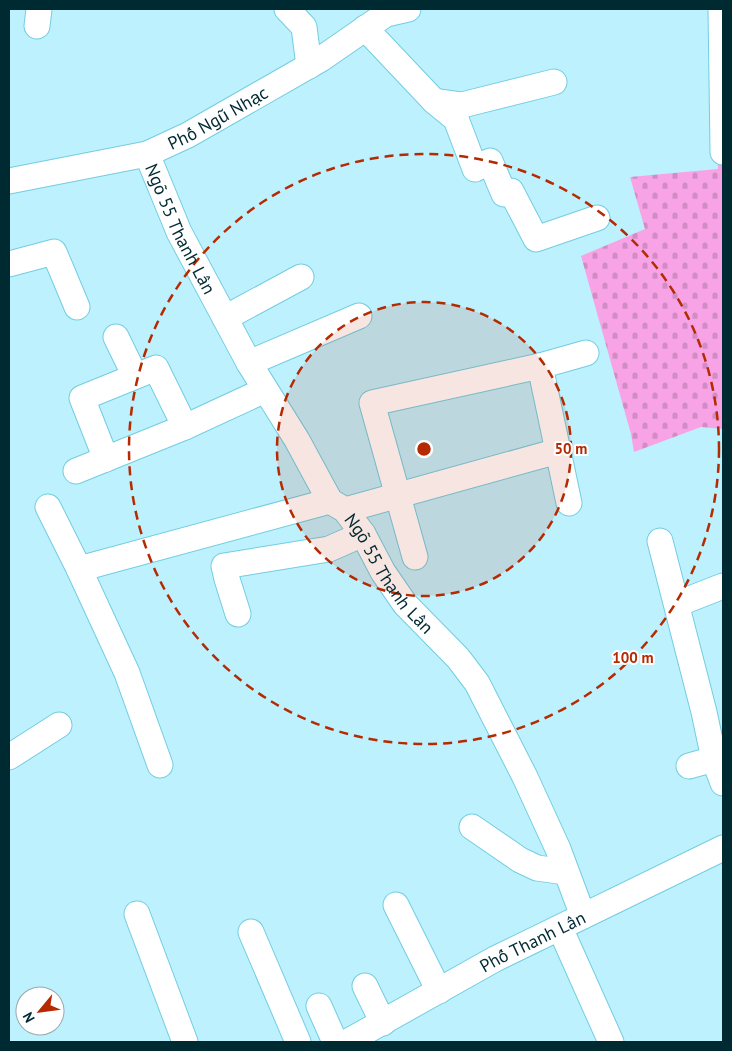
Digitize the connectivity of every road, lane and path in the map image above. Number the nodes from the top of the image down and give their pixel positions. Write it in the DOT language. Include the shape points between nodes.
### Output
graph roads {
  1 [pos="287,9"];
  2 [pos="408,9"];
  3 [pos="721,9"];
  4 [pos="372,18"];
  5 [pos="309,66"];
  6 [pos="554,82"];
  7 [pos="434,101"];
  8 [pos="723,152"];
  9 [pos="147,154"];
  10 [pos="9,181"];
  11 [pos="597,218"];
  12 [pos="9,264"];
  13 [pos="301,277"];
  14 [pos="77,307"];
  15 [pos="359,316"];
  16 [pos="225,318"];
  17 [pos="116,337"];
  18 [pos="586,353"];
  19 [pos="250,363"];
  20 [pos="540,366"];
  21 [pos="135,376"];
  22 [pos="265,390"];
  23 [pos="185,427"];
  24 [pos="558,450"];
  25 [pos="106,459"];
  26 [pos="76,471"];
  27 [pos="397,497"];
  28 [pos="569,504"];
  29 [pos="338,506"];
  30 [pos="48,508"];
  31 [pos="363,534"];
  32 [pos="660,541"];
  33 [pos="415,557"];
  34 [pos="79,569"];
  35 [pos="723,586"];
  36 [pos="677,604"];
  37 [pos="238,614"];
  38 [pos="59,725"];
  39 [pos="9,757"];
  40 [pos="714,759"];
  41 [pos="160,764"];
  42 [pos="689,766"];
  43 [pos="723,783"];
  44 [pos="472,827"];
  45 [pos="720,857"];
  46 [pos="566,872"];
  47 [pos="396,905"];
  48 [pos="137,914"];
  49 [pos="583,916"];
  50 [pos="560,928"];
  51 [pos="251,932"];
  52 [pos="365,986"];
  53 [pos="439,991"];
  54 [pos="319,1006"];
  55 [pos="366,1035"];
  56 [pos="185,1042"];
  57 [pos="298,1042"];
  58 [pos="335,1042"];
  59 [pos="612,1042"];
  1 -- 5 [label="street" via="304,26"];
  2 -- 4 [label="street, Phố Ngũ Nhạc"];
  3 -- 8 [label="street"];
  4 -- 5 [label="street, Phố Ngũ Nhạc"];
  4 -- 7 [label="street"];
  5 -- 9 [label="street, Phố Ngũ Nhạc" via="188,135"];
  6 -- 7 [label="street" via="462,105"];
  7 -- 11 [label="street" via="456,119 475,169 490,161 504,194 511,191 536,238"];
  9 -- 10 [label="street, Phố Ngũ Nhạc"];
  9 -- 16 [label="street, Ngõ 55 Thanh Lân" via="179,232"];
  12 -- 14 [label="street" via="54,252"];
  13 -- 16 [label="street"];
  15 -- 19 [label="street"];
  16 -- 19 [label="street, Ngõ 55 Thanh Lân"];
  17 -- 21 [label="street"];
  18 -- 20 [label="street"];
  19 -- 22 [label="street, Ngõ 55 Thanh Lân"];
  20 -- 24 [label="street"];
  20 -- 27 [label="street" via="372,402"];
  21 -- 23 [label="street" via="156,368"];
  21 -- 25 [label="street" via="82,398"];
  22 -- 23 [label="street"];
  22 -- 29 [label="street, Ngõ 55 Thanh Lân"];
  23 -- 25 [label="street"];
  24 -- 27 [label="street"];
  24 -- 28 [label="street"];
  25 -- 26 [label="street"];
  27 -- 29 [label="street"];
  27 -- 33 [label="street"];
  29 -- 31 [label="street, Ngõ 55 Thanh Lân"];
  29 -- 34 [label="street"];
  30 -- 34 [label="street"];
  31 -- 37 [label="street" via="330,549 224,566"];
  31 -- 46 [label="street, Ngõ 55 Thanh Lân" via="405,604 477,682 525,776"];
  32 -- 36 [label="street"];
  34 -- 41 [label="street" via="127,673"];
  35 -- 36 [label="street"];
  36 -- 40 [label="street"];
  38 -- 39 [label="street"];
  40 -- 42 [label="street"];
  40 -- 43 [label="street"];
  44 -- 46 [label="street" via="528,864"];
  45 -- 49 [label="street, Phố Thanh Lân"];
  46 -- 49 [label="street, Ngõ 55 Thanh Lân"];
  47 -- 53 [label="street"];
  48 -- 56 [label="street"];
  49 -- 50 [label="street, Phố Thanh Lân"];
  50 -- 53 [label="street, Phố Thanh Lân" via="494,959"];
  50 -- 59 [label="street"];
  51 -- 57 [label="street"];
  52 -- 55 [label="street"];
  53 -- 55 [label="street, Phố Thanh Lân"];
  54 -- 58 [label="street"];
}
